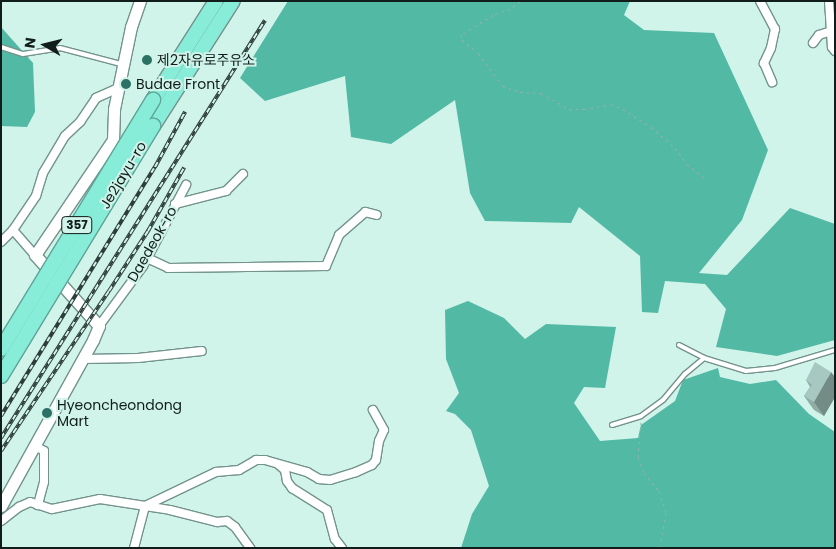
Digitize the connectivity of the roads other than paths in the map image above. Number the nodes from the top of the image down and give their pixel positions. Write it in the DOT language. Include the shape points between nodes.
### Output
graph roads {
  1 [pos="140,1"];
  2 [pos="216,1"];
  3 [pos="233,1"];
  4 [pos="760,1"];
  5 [pos="829,1"];
  6 [pos="831,31"];
  7 [pos="813,43"];
  8 [pos="1,47"];
  9 [pos="835,51"];
  10 [pos="123,64"];
  11 [pos="772,82"];
  12 [pos="118,88"];
  13 [pos="243,174"];
  14 [pos="186,185"];
  15 [pos="175,204"];
  16 [pos="377,215"];
  17 [pos="13,230"];
  18 [pos="1,242"];
  19 [pos="34,255"];
  20 [pos="147,258"];
  21 [pos="99,326"];
  22 [pos="679,345"];
  23 [pos="1,349"];
  24 [pos="835,350"];
  25 [pos="202,351"];
  26 [pos="704,358"];
  27 [pos="83,359"];
  28 [pos="1,376"];
  29 [pos="373,410"];
  30 [pos="612,425"];
  31 [pos="35,446"];
  32 [pos="277,464"];
  33 [pos="38,505"];
  34 [pos="1,506"];
  35 [pos="145,506"];
  36 [pos="1,521"];
  37 [pos="134,548"];
  38 [pos="250,548"];
  39 [pos="342,548"];
  1 -- 10 [label="street"];
  2 -- 23 [label="highway, Je2jayu-ro / 357, bridge"];
  3 -- 28 [label="highway, Je2jayu-ro / 357, bridge"];
  4 -- 11 [label="street" via="775,30 764,63"];
  5 -- 6 [label="street"];
  6 -- 7 [label="street" via="819,35"];
  6 -- 9 [label="street"];
  8 -- 10 [label="lane" via="23,54 60,48"];
  10 -- 12 [label="street"];
  12 -- 17 [label="street" via="96,98 80,122 65,136 42,173 36,196"];
  12 -- 19 [label="street" via="113,140"];
  13 -- 15 [label="street" via="226,191"];
  14 -- 15 [label="street, Daedeok-ro"];
  15 -- 20 [label="street, Daedeok-ro"];
  16 -- 20 [label="street" via="365,212 339,235 326,266 168,268"];
  17 -- 18 [label="street"];
  17 -- 19 [label="street"];
  19 -- 21 [label="street"];
  20 -- 21 [label="street, Daedeok-ro"];
  21 -- 27 [label="street, Daedeok-ro"];
  22 -- 26 [label="lane"];
  24 -- 26 [label="lane" via="775,368 746,371"];
  25 -- 27 [label="street" via="138,358"];
  26 -- 30 [label="lane" via="684,374 663,400 641,416"];
  27 -- 31 [label="street, Daedeok-ro"];
  29 -- 32 [label="street" via="384,430 372,465 330,480 318,479 307,472"];
  31 -- 33 [label="street" via="44,451 44,482"];
  31 -- 34 [label="street, Daedeok-ro"];
  32 -- 35 [label="street" via="256,460 239,470 216,472"];
  32 -- 39 [label="street" via="285,470 292,488 327,510 335,539"];
  33 -- 35 [label="street" via="52,509 100,499"];
  33 -- 36 [label="street" via="30,502"];
  35 -- 37 [label="street"];
  35 -- 38 [label="street" via="217,522 227,521"];
}
